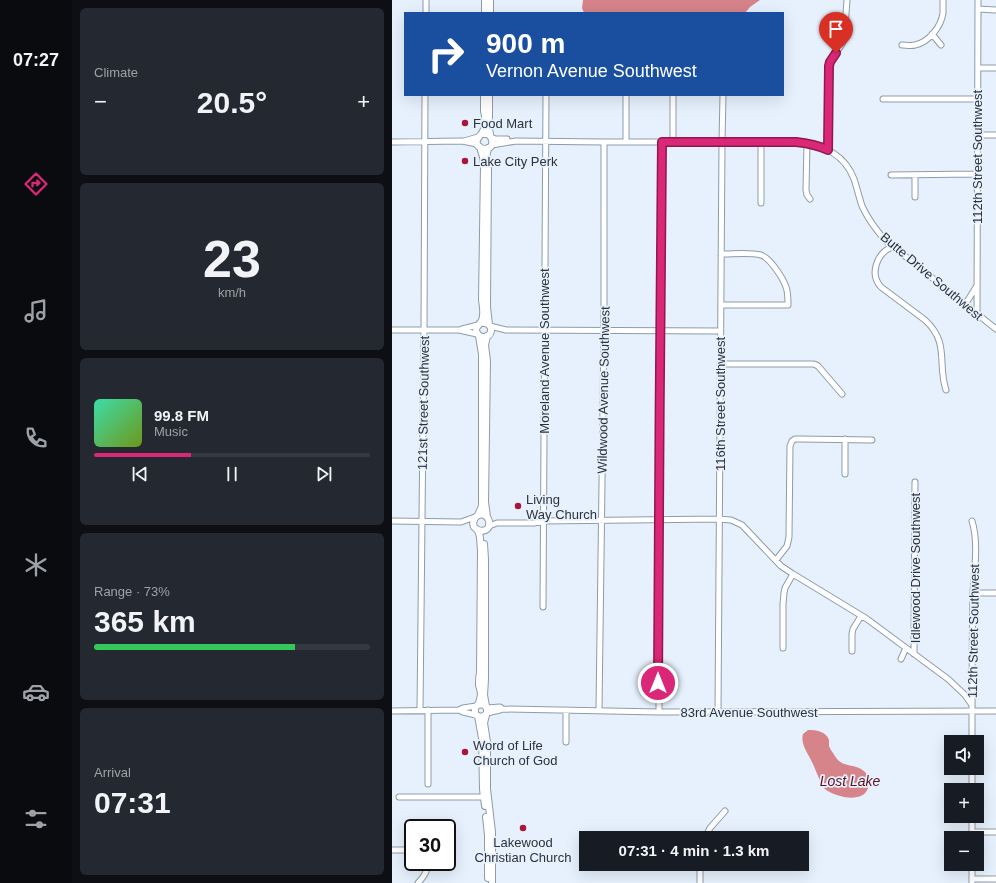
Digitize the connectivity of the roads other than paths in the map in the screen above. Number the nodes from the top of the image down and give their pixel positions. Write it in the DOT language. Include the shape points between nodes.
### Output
graph roads {
  1 [pos="426,0"];
  2 [pos="485,0"];
  3 [pos="490,0"];
  4 [pos="847,0"];
  5 [pos="943,0"];
  6 [pos="978,0"];
  7 [pos="978,9"];
  8 [pos="996,10"];
  9 [pos="426,12"];
  10 [pos="485,12"];
  11 [pos="490,12"];
  12 [pos="932,34"];
  13 [pos="902,45"];
  14 [pos="941,45"];
  15 [pos="978,68"];
  16 [pos="996,68"];
  17 [pos="425,96"];
  18 [pos="484,96"];
  19 [pos="489,96"];
  20 [pos="546,96"];
  21 [pos="626,96"];
  22 [pos="673,96"];
  23 [pos="723,96"];
  24 [pos="883,98"];
  25 [pos="977,99"];
  26 [pos="480,135"];
  27 [pos="996,135"];
  28 [pos="491,136"];
  29 [pos="977,136"];
  30 [pos="425,141"];
  31 [pos="462,141"];
  32 [pos="516,141"];
  33 [pos="546,141"];
  34 [pos="392,142"];
  35 [pos="604,142"];
  36 [pos="626,142"];
  37 [pos="662,142"];
  38 [pos="673,142"];
  39 [pos="722,142"];
  40 [pos="762,142"];
  41 [pos="807,143"];
  42 [pos="479,146"];
  43 [pos="490,146"];
  44 [pos="828,150"];
  45 [pos="977,174"];
  46 [pos="891,175"];
  47 [pos="916,175"];
  48 [pos="915,197"];
  49 [pos="810,199"];
  50 [pos="761,203"];
  51 [pos="892,247"];
  52 [pos="721,254"];
  53 [pos="977,286"];
  54 [pos="964,304"];
  55 [pos="721,305"];
  56 [pos="977,314"];
  57 [pos="479,324"];
  58 [pos="490,326"];
  59 [pos="996,329"];
  60 [pos="392,330"];
  61 [pos="424,330"];
  62 [pos="459,330"];
  63 [pos="506,330"];
  64 [pos="545,330"];
  65 [pos="604,331"];
  66 [pos="661,331"];
  67 [pos="720,331"];
  68 [pos="478,335"];
  69 [pos="488,335"];
  70 [pos="720,364"];
  71 [pos="946,390"];
  72 [pos="842,394"];
  73 [pos="845,439"];
  74 [pos="872,440"];
  75 [pos="845,474"];
  76 [pos="915,482"];
  77 [pos="477,516"];
  78 [pos="488,517"];
  79 [pos="719,519"];
  80 [pos="602,520"];
  81 [pos="658,520"];
  82 [pos="392,521"];
  83 [pos="422,521"];
  84 [pos="543,521"];
  85 [pos="972,521"];
  86 [pos="461,522"];
  87 [pos="497,522"];
  88 [pos="488,528"];
  89 [pos="477,529"];
  90 [pos="776,560"];
  91 [pos="794,574"];
  92 [pos="973,593"];
  93 [pos="996,593"];
  94 [pos="543,607"];
  95 [pos="861,616"];
  96 [pos="783,648"];
  97 [pos="905,648"];
  98 [pos="852,651"];
  99 [pos="914,654"];
  100 [pos="901,659"];
  101 [pos="477,705"];
  102 [pos="972,706"];
  103 [pos="392,710"];
  104 [pos="420,710"];
  105 [pos="428,710"];
  106 [pos="459,710"];
  107 [pos="487,710"];
  108 [pos="566,710"];
  109 [pos="600,710"];
  110 [pos="996,711"];
  111 [pos="658,712"];
  112 [pos="718,712"];
  113 [pos="972,712"];
  114 [pos="477,715"];
  115 [pos="972,735"];
  116 [pos="566,742"];
  117 [pos="428,784"];
  118 [pos="399,797"];
  119 [pos="483,797"];
  120 [pos="725,811"];
  121 [pos="708,831"];
  122 [pos="996,832"];
  123 [pos="984,834"];
  124 [pos="392,850"];
  125 [pos="404,850"];
  126 [pos="426,871"];
  127 [pos="700,871"];
  128 [pos="996,879"];
  129 [pos="972,881"];
  130 [pos="418,883"];
  131 [pos="488,883"];
  132 [pos="492,883"];
  133 [pos="700,883"];
  1 -- 9 [label="street"];
  2 -- 10 [label="main road"];
  3 -- 11 [label="main road"];
  4 -- 44 [label="street" via="844,40 829,66"];
  5 -- 12 [label="street" via="941,20"];
  6 -- 7 [label="street, 112th Street Southwest"];
  7 -- 8 [label="street"];
  7 -- 15 [label="street, 112th Street Southwest"];
  12 -- 13 [label="street" via="920,44"];
  12 -- 14 [label="street"];
  15 -- 16 [label="street"];
  15 -- 25 [label="street, 112th Street Southwest"];
  17 -- 30 [label="street, 121st Street Southwest"];
  18 -- 26 [label="main road" via="486,122"];
  19 -- 28 [label="main road"];
  20 -- 33 [label="street, Moreland Avenue Southwest"];
  21 -- 36 [label="street"];
  22 -- 38 [label="street"];
  23 -- 39 [label="street, 116th Street Southwest"];
  24 -- 25 [label="street"];
  25 -- 29 [label="street, 112th Street Southwest"];
  26 -- 28 [label="main road" via="485,133"];
  26 -- 31 [label="street"];
  26 -- 42 [label="main road" via="477,142"];
  27 -- 29 [label="street"];
  28 -- 32 [label="street"];
  28 -- 43 [label="main road"];
  29 -- 45 [label="street, 112th Street Southwest"];
  30 -- 31 [label="street"];
  30 -- 34 [label="street"];
  30 -- 61 [label="street, 121st Street Southwest"];
  31 -- 42 [label="street"];
  32 -- 33 [label="street, Butte Drive Southwest"];
  32 -- 43 [label="street"];
  33 -- 35 [label="street, Butte Drive Southwest"];
  33 -- 64 [label="street, Moreland Avenue Southwest"];
  35 -- 36 [label="street, Butte Drive Southwest"];
  35 -- 65 [label="street, Wildwood Avenue Southwest"];
  36 -- 37 [label="street, Butte Drive Southwest"];
  37 -- 38 [label="street, Butte Drive Southwest"];
  37 -- 66 [label="street"];
  38 -- 39 [label="street, Butte Drive Southwest"];
  39 -- 40 [label="street, Butte Drive Southwest"];
  39 -- 52 [label="street, 116th Street Southwest"];
  40 -- 41 [label="street, Butte Drive Southwest"];
  40 -- 50 [label="street"];
  41 -- 44 [label="street, Butte Drive Southwest"];
  41 -- 49 [label="street" via="806,190"];
  42 -- 43 [label="main road" via="484,149"];
  42 -- 57 [label="main road" via="484,166 484,313"];
  43 -- 58 [label="main road" via="486,159 487,307"];
  44 -- 51 [label="street, Butte Drive Southwest" via="848,167 869,220"];
  45 -- 47 [label="street"];
  45 -- 53 [label="street, 112th Street Southwest"];
  46 -- 47 [label="street"];
  47 -- 48 [label="street"];
  51 -- 54 [label="street, Butte Drive Southwest"];
  51 -- 71 [label="street" via="878,260 875,273 877,280 881,287 925,320 936,332 942,349 942,377"];
  52 -- 55 [label="street, 116th Street Southwest"];
  52 -- 55 [label="street" via="765,257 785,284 788,305"];
  53 -- 54 [label="street"];
  53 -- 56 [label="street, 112th Street Southwest"];
  54 -- 56 [label="street, Butte Drive Southwest"];
  55 -- 67 [label="street, 116th Street Southwest"];
  56 -- 59 [label="street, Butte Drive Southwest"];
  57 -- 58 [label="main road" via="485,323"];
  57 -- 62 [label="street"];
  57 -- 68 [label="main road" via="476,329"];
  58 -- 63 [label="street"];
  58 -- 69 [label="main road"];
  60 -- 61 [label="street"];
  61 -- 62 [label="street"];
  61 -- 83 [label="street, 121st Street Southwest"];
  62 -- 68 [label="street"];
  63 -- 64 [label="street"];
  63 -- 69 [label="street"];
  64 -- 65 [label="street"];
  64 -- 84 [label="street, Moreland Avenue Southwest"];
  65 -- 66 [label="street"];
  65 -- 80 [label="street, Wildwood Avenue Southwest"];
  66 -- 67 [label="street"];
  66 -- 81 [label="street"];
  67 -- 70 [label="street, 116th Street Southwest"];
  68 -- 69 [label="main road"];
  68 -- 77 [label="main road" via="482,354 482,506"];
  69 -- 78 [label="main road" via="485,345 485,502"];
  70 -- 72 [label="street" via="814,364"];
  70 -- 79 [label="street, 116th Street Southwest"];
  73 -- 74 [label="street"];
  73 -- 75 [label="street"];
  73 -- 90 [label="street" via="792,441 789,537 787,546"];
  76 -- 99 [label="street, Idlewood Drive Southwest"];
  77 -- 78 [label="main road"];
  77 -- 86 [label="street"];
  77 -- 89 [label="main road" via="473,521"];
  78 -- 87 [label="street"];
  78 -- 88 [label="main road"];
  79 -- 81 [label="street"];
  79 -- 90 [label="street" via="742,525"];
  79 -- 112 [label="street, 116th Street Southwest"];
  80 -- 81 [label="street"];
  80 -- 84 [label="street"];
  80 -- 109 [label="street, Wildwood Avenue Southwest"];
  81 -- 111 [label="street"];
  82 -- 83 [label="street"];
  83 -- 86 [label="street"];
  83 -- 104 [label="street, 121st Street Southwest"];
  84 -- 87 [label="street"];
  84 -- 94 [label="street, Moreland Avenue Southwest"];
  85 -- 92 [label="street, 112th Street Southwest" via="975,543"];
  86 -- 89 [label="street"];
  87 -- 88 [label="street"];
  88 -- 89 [label="main road" via="483,531"];
  88 -- 107 [label="main road" via="483,538 484,695"];
  89 -- 101 [label="main road" via="481,550 481,691"];
  90 -- 91 [label="street"];
  91 -- 95 [label="street"];
  91 -- 96 [label="street" via="784,593"];
  92 -- 93 [label="street"];
  92 -- 102 [label="street, 112th Street Southwest"];
  95 -- 97 [label="street"];
  95 -- 98 [label="street" via="853,629"];
  97 -- 99 [label="street"];
  97 -- 100 [label="street"];
  99 -- 102 [label="street" via="960,689"];
  101 -- 106 [label="street"];
  101 -- 107 [label="main road" via="482,704"];
  101 -- 114 [label="main road"];
  102 -- 113 [label="street, 112th Street Southwest"];
  103 -- 104 [label="street"];
  104 -- 105 [label="street"];
  105 -- 106 [label="street"];
  105 -- 117 [label="street"];
  106 -- 114 [label="street"];
  107 -- 108 [label="street, 83rd Avenue Southwest"];
  107 -- 114 [label="main road" via="482,717"];
  107 -- 132 [label="main road" via="484,723 492,832"];
  108 -- 109 [label="street, 83rd Avenue Southwest"];
  108 -- 116 [label="street"];
  109 -- 111 [label="street, 83rd Avenue Southwest"];
  110 -- 113 [label="street, 83rd Avenue Southwest"];
  111 -- 112 [label="street, 83rd Avenue Southwest"];
  112 -- 113 [label="street, 83rd Avenue Southwest"];
  113 -- 115 [label="street, 112th Street Southwest"];
  114 -- 119 [label="main road" via="482,738"];
  118 -- 119 [label="street"];
  119 -- 131 [label="main road" via="488,835"];
  120 -- 121 [label="street"];
  122 -- 123 [label="street"];
  124 -- 125 [label="street"];
  126 -- 130 [label="street"];
  127 -- 133 [label="street"];
  128 -- 129 [label="street"];
}
